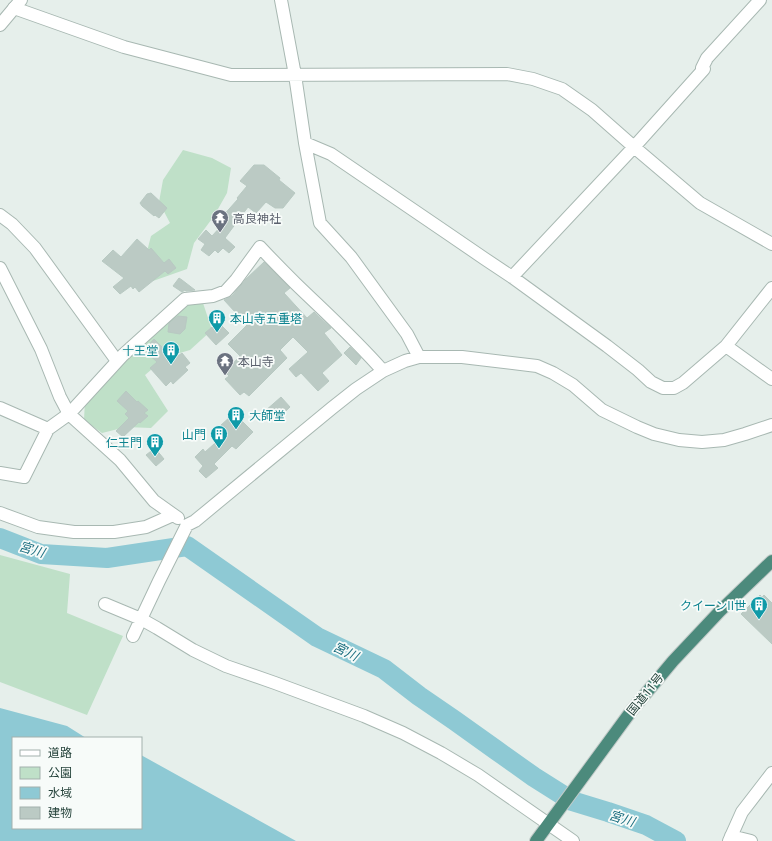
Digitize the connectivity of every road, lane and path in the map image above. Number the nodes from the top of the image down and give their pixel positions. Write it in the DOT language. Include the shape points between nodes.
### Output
graph roads {
  1 [pos="281,0"];
  2 [pos="760,0"];
  3 [pos="17,4"];
  4 [pos="0,25"];
  5 [pos="295,75"];
  6 [pos="305,143"];
  7 [pos="634,147"];
  8 [pos="0,215"];
  9 [pos="772,244"];
  10 [pos="0,268"];
  11 [pos="512,277"];
  12 [pos="772,288"];
  13 [pos="726,346"];
  14 [pos="419,357"];
  15 [pos="117,361"];
  16 [pos="383,371"];
  17 [pos="772,379"];
  18 [pos="0,408"];
  19 [pos="69,414"];
  20 [pos="772,426"];
  21 [pos="48,429"];
  22 [pos="0,473"];
  23 [pos="0,513"];
  24 [pos="173,515"];
  25 [pos="186,528"];
  26 [pos="772,561"];
  27 [pos="105,604"];
  28 [pos="141,619"];
  29 [pos="133,636"];
  30 [pos="772,773"];
  31 [pos="550,821"];
  32 [pos="730,839"];
  33 [pos="536,841"];
  34 [pos="573,841"];
  35 [pos="751,841"];
  1 -- 5 [label="street"];
  2 -- 7 [label="street" via="707,58 703,69"];
  3 -- 4 [label="street"];
  3 -- 5 [label="street" via="124,47 231,75"];
  5 -- 6 [label="street"];
  5 -- 7 [label="street" via="507,74 533,79 562,90 592,110"];
  6 -- 11 [label="street" via="331,154"];
  6 -- 14 [label="street" via="320,223 351,257 407,334"];
  7 -- 9 [label="street" via="700,203"];
  7 -- 11 [label="street"];
  8 -- 15 [label="street" via="35,248"];
  10 -- 19 [label="street" via="41,349"];
  11 -- 13 [label="street" via="651,382 663,388 674,388 683,383"];
  12 -- 13 [label="street"];
  13 -- 17 [label="street"];
  14 -- 16 [label="street"];
  14 -- 20 [label="street" via="462,356 537,366 573,386 602,410 654,434 679,440 724,440"];
  15 -- 16 [label="street" via="185,299 213,296 226,290 260,248 371,356"];
  15 -- 19 [label="street"];
  16 -- 25 [label="street" via="344,398"];
  18 -- 21 [label="street"];
  19 -- 21 [label="street"];
  19 -- 24 [label="street" via="120,460 154,501"];
  21 -- 22 [label="street" via="24,477"];
  23 -- 24 [label="street" via="38,527 74,532 114,532 146,527"];
  24 -- 25 [label="street" via="180,519"];
  25 -- 28 [label="street"];
  26 -- 31 [label="highway, 国道11号" via="720,610 673,660 632,710"];
  27 -- 28 [label="street"];
  28 -- 29 [label="street"];
  28 -- 31 [label="street" via="226,666 364,716 403,733 441,753"];
  30 -- 32 [label="street" via="742,812"];
  31 -- 33 [label="highway, 国道11号"];
  31 -- 34 [label="street"];
  32 -- 35 [label="street"];
}
